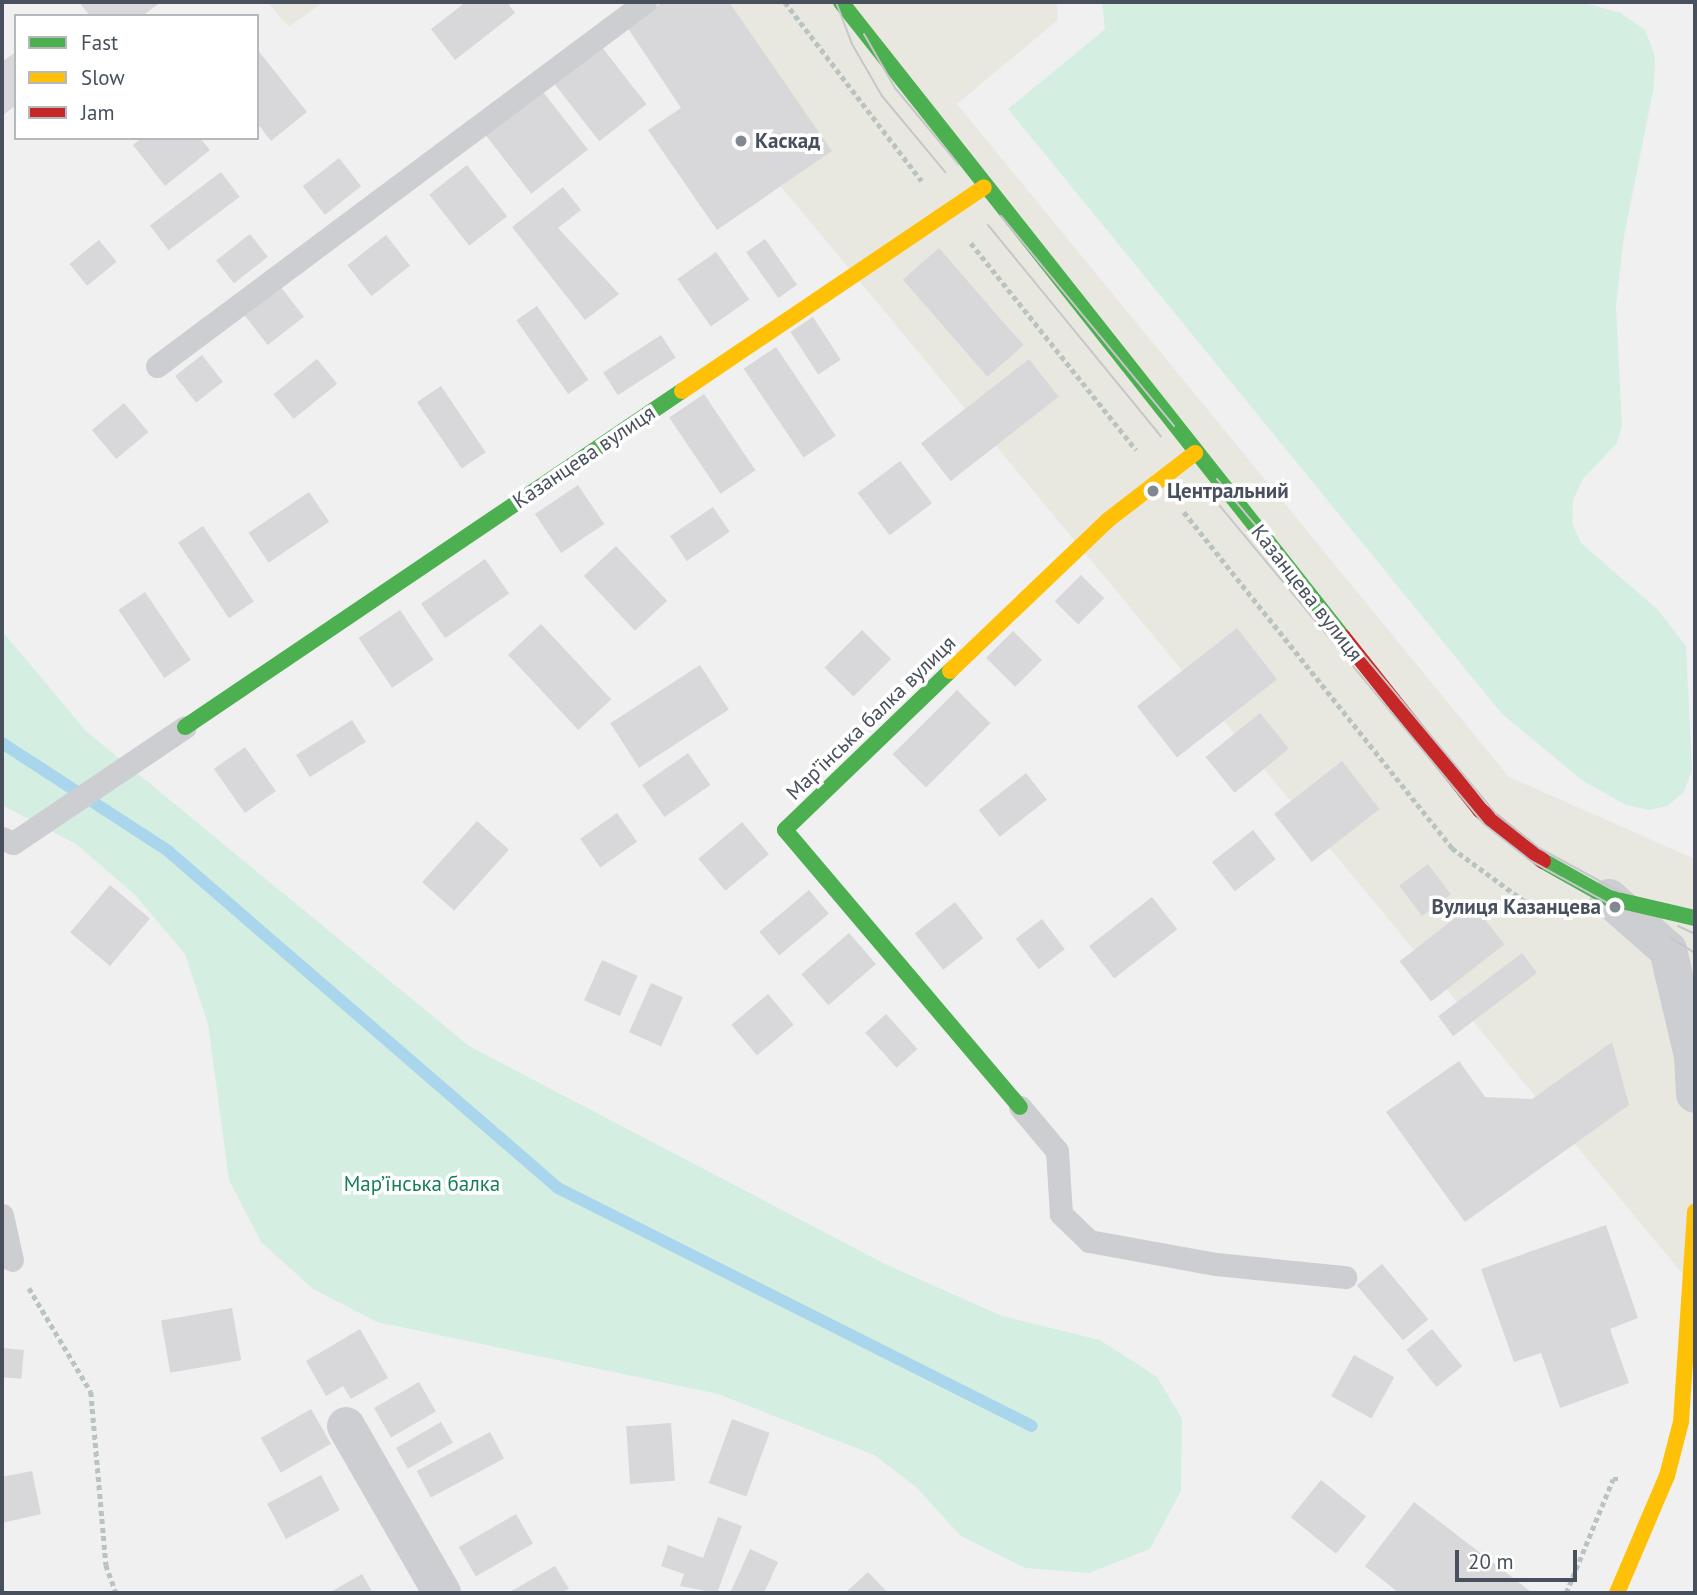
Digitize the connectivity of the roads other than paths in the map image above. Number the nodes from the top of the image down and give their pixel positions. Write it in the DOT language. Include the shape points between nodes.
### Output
graph roads {
  1 [pos="645,2"];
  2 [pos="841,2"];
  3 [pos="984,187"];
  4 [pos="157,366"];
  5 [pos="1195,453"];
  6 [pos="185,727"];
  7 [pos="2,838"];
  8 [pos="1609,898"];
  9 [pos="1692,917"];
  10 [pos="1668,950"];
  11 [pos="1695,1094"];
  12 [pos="1020,1107"];
  13 [pos="1695,1211"];
  14 [pos="2,1215"];
  15 [pos="12,1260"];
  16 [pos="1345,1277"];
  17 [pos="1692,1326"];
  18 [pos="346,1426"];
  19 [pos="1695,1448"];
  20 [pos="1667,1476"];
  21 [pos="442,1593"];
  22 [pos="1617,1593"];
  1 -- 4 [label="lane"];
  2 -- 3 [label="street, Казанцева вулиця"];
  3 -- 5 [label="street, Казанцева вулиця"];
  3 -- 6 [label="street, Казанцева вулиця"];
  5 -- 8 [label="street, Казанцева вулиця" via="1480,810 1554,870"];
  5 -- 12 [label="street, Мар’їнська балка вулиця" via="1108,520 785,830"];
  6 -- 7 [label="lane" via="13,844"];
  8 -- 9 [label="street, Казанцева вулиця"];
  8 -- 10 [label="street, Казанцева вулиця"];
  9 -- 10 [label="street"];
  10 -- 11 [label="street" via="1693,1056"];
  12 -- 16 [label="lane" via="1057,1151 1062,1214 1089,1241 1216,1264"];
  13 -- 17 [label="street"];
  14 -- 15 [label="lane"];
  17 -- 20 [label="street" via="1681,1422"];
  18 -- 21 [label="street"];
  19 -- 20 [label="street"];
  20 -- 22 [label="street"];
}
